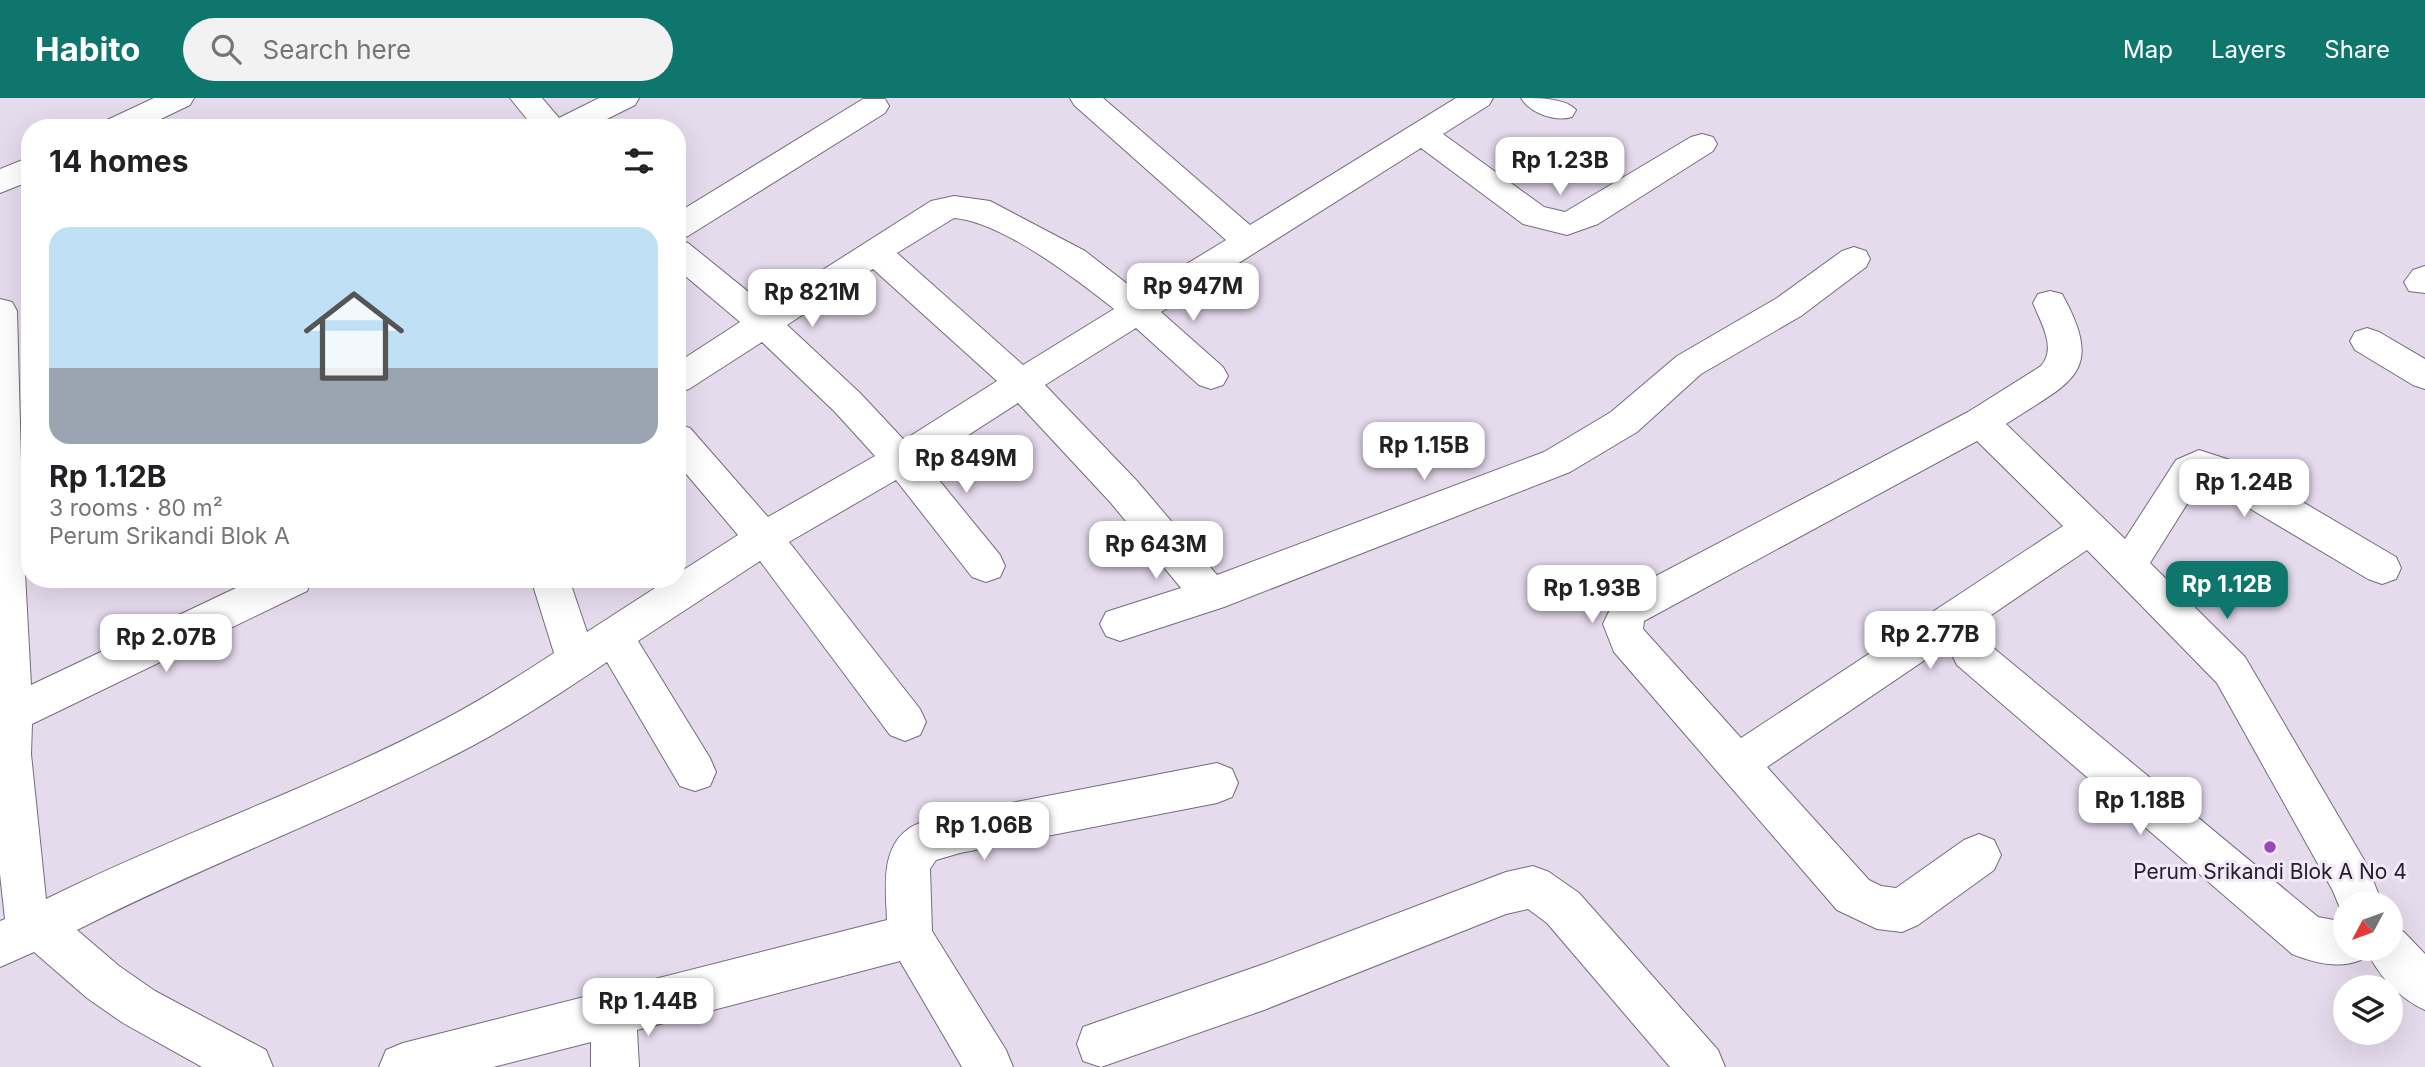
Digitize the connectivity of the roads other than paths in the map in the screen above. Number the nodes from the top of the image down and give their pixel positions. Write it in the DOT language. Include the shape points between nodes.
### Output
graph roads {
  1 [pos="179,98"];
  2 [pos="525,98"];
  3 [pos="624,98"];
  4 [pos="1085,98"];
  5 [pos="1478,98"];
  6 [pos="874,106"];
  7 [pos="135,119"];
  8 [pos="543,119"];
  9 [pos="582,119"];
  10 [pos="1421,133"];
  11 [pos="1702,144"];
  12 [pos="21,172"];
  13 [pos="0,182"];
  14 [pos="686,222"];
  15 [pos="1249,242"];
  16 [pos="875,253"];
  17 [pos="686,259"];
  18 [pos="1854,259"];
  19 [pos="2050,303"];
  20 [pos="1138,310"];
  21 [pos="0,314"];
  22 [pos="766,324"];
  23 [pos="2367,341"];
  24 [pos="686,374"];
  25 [pos="1210,376"];
  26 [pos="2425,376"];
  27 [pos="1021,383"];
  28 [pos="1981,422"];
  29 [pos="686,448"];
  30 [pos="901,460"];
  31 [pos="2089,529"];
  32 [pos="764,538"];
  33 [pos="986,566"];
  34 [pos="2128,566"];
  35 [pos="2382,568"];
  36 [pos="274,588"];
  37 [pos="553,588"];
  38 [pos="1210,595"];
  39 [pos="5,616"];
  40 [pos="1120,624"];
  41 [pos="614,637"];
  42 [pos="1971,653"];
  43 [pos="577,661"];
  44 [pos="12,714"];
  45 [pos="905,722"];
  46 [pos="1739,762"];
  47 [pos="695,772"];
  48 [pos="1217,783"];
  49 [pos="1979,855"];
  50 [pos="2354,891"];
  51 [pos="16,921"];
  52 [pos="910,936"];
  53 [pos="2333,942"];
  54 [pos="2395,961"];
  55 [pos="2425,987"];
  56 [pos="613,1012"];
  57 [pos="1100,1044"];
  58 [pos="249,1067"];
  59 [pos="403,1067"];
  60 [pos="615,1067"];
  61 [pos="989,1067"];
  62 [pos="1701,1067"];
  1 -- 7 [label="street"];
  2 -- 8 [label="street"];
  3 -- 9 [label="street"];
  4 -- 15 [label="street"];
  5 -- 10 [label="street"];
  6 -- 14 [label="street"];
  10 -- 11 [label="street" via="1534,216 1567,224"];
  10 -- 15 [label="street"];
  12 -- 13 [label="street"];
  15 -- 20 [label="street"];
  16 -- 20 [label="street" via="942,209 979,209 1073,259"];
  16 -- 22 [label="street"];
  16 -- 27 [label="street"];
  17 -- 22 [label="street"];
  18 -- 38 [label="street" via="1789,307 1689,365 1624,422 1557,463"];
  19 -- 28 [label="street" via="2066,344 2065,362 2053,375"];
  20 -- 25 [label="street"];
  20 -- 27 [label="street"];
  21 -- 39 [label="street"];
  22 -- 24 [label="street"];
  22 -- 30 [label="street"];
  23 -- 26 [label="street"];
  27 -- 30 [label="street"];
  27 -- 38 [label="street" via="1124,492"];
  28 -- 31 [label="street"];
  28 -- 46 [label="street" via="1625,614 1622,624 1628,640"];
  29 -- 32 [label="street"];
  30 -- 32 [label="street"];
  30 -- 33 [label="street"];
  31 -- 34 [label="street"];
  31 -- 46 [label="street"];
  32 -- 41 [label="street"];
  32 -- 45 [label="street"];
  34 -- 35 [label="street" via="2189,470 2199,465 2220,471"];
  34 -- 50 [label="street" via="2231,670"];
  36 -- 44 [label="street"];
  37 -- 43 [label="street"];
  38 -- 40 [label="street"];
  39 -- 44 [label="street"];
  41 -- 43 [label="street"];
  41 -- 47 [label="street"];
  42 -- 53 [label="street" via="2308,938"];
  43 -- 51 [label="street" via="458,733 355,783 114,888"];
  44 -- 51 [label="street"];
  46 -- 49 [label="street" via="1853,895 1877,907 1902,910"];
  48 -- 52 [label="street" via="922,844 907,872"];
  51 -- 58 [label="street" via="138,1007"];
  52 -- 56 [label="street"];
  52 -- 61 [label="street"];
  54 -- 55 [label="street"];
  56 -- 59 [label="street"];
  56 -- 60 [label="street"];
  57 -- 62 [label="street" via="1532,887 1563,908"];
}
